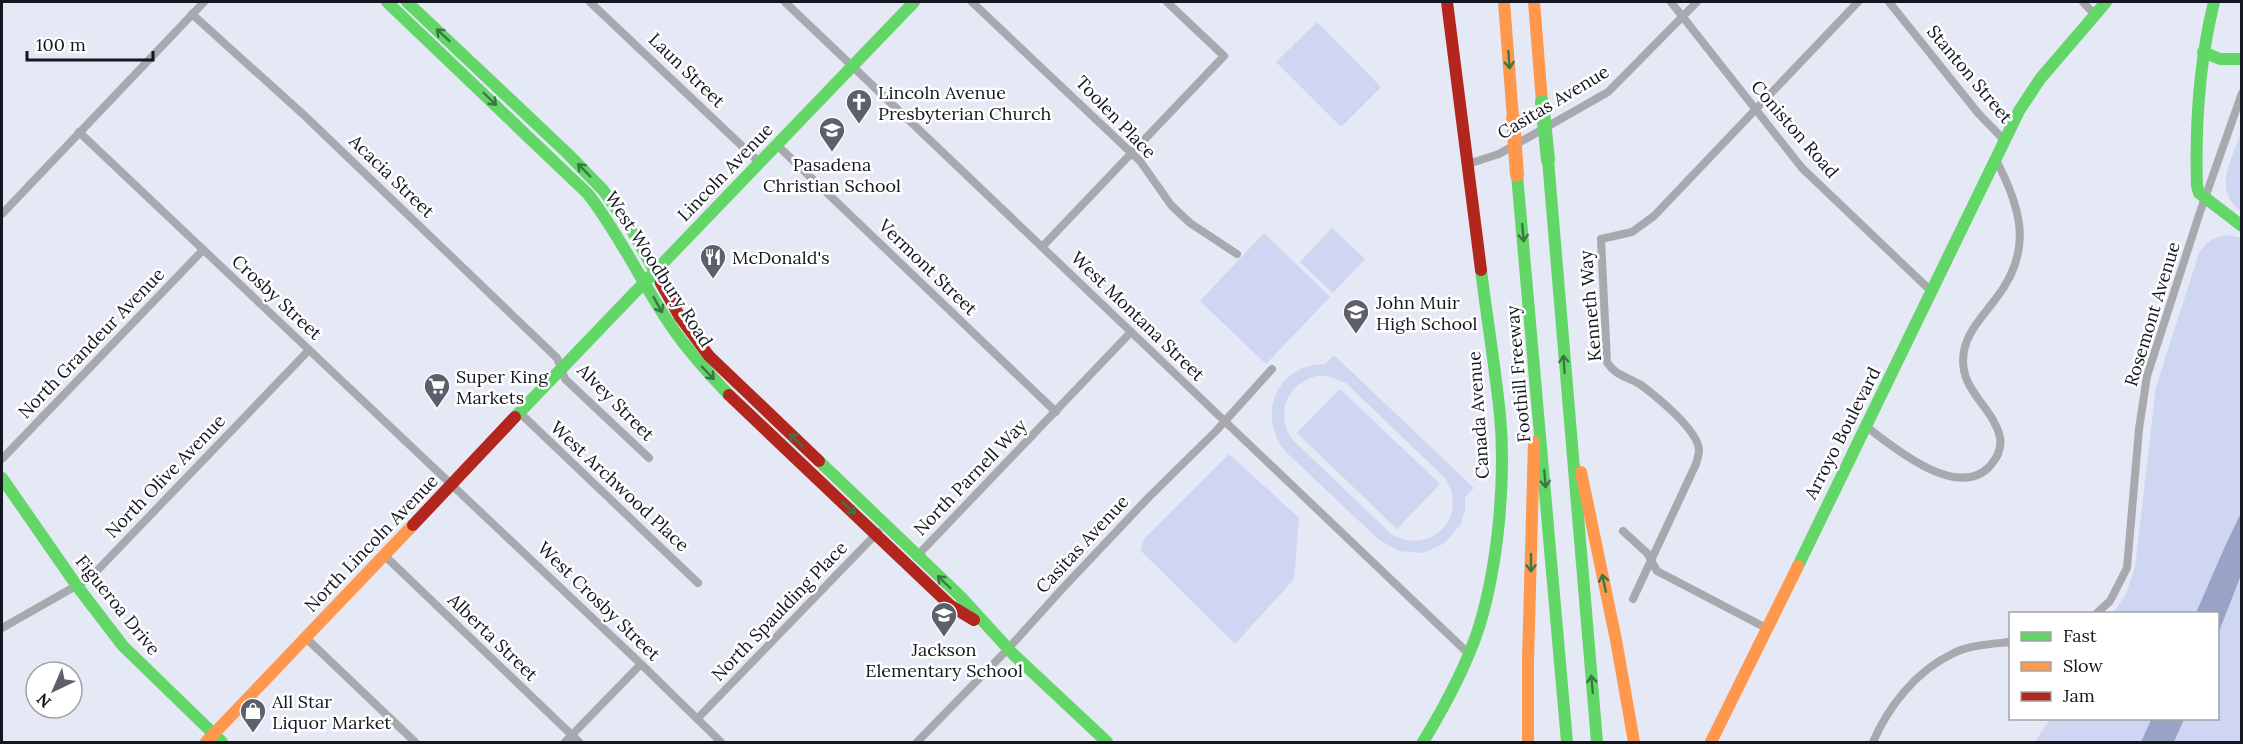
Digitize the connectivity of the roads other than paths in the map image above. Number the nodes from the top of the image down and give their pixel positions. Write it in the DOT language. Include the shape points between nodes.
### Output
graph roads {
  1 [pos="204,2"];
  2 [pos="387,2"];
  3 [pos="407,2"];
  4 [pos="590,2"];
  5 [pos="785,2"];
  6 [pos="914,2"];
  7 [pos="972,2"];
  8 [pos="1167,2"];
  9 [pos="1447,2"];
  10 [pos="1504,2"];
  11 [pos="1535,2"];
  12 [pos="1671,2"];
  13 [pos="1697,2"];
  14 [pos="1858,2"];
  15 [pos="1889,2"];
  16 [pos="2083,2"];
  17 [pos="2106,2"];
  18 [pos="2214,2"];
  19 [pos="192,14"];
  20 [pos="2095,15"];
  21 [pos="1682,17"];
  22 [pos="2203,52"];
  23 [pos="2241,59"];
  24 [pos="852,67"];
  25 [pos="2241,93"];
  26 [pos="1755,110"];
  27 [pos="79,132"];
  28 [pos="2004,140"];
  29 [pos="777,146"];
  30 [pos="1131,154"];
  31 [pos="1995,158"];
  32 [pos="760,163"];
  33 [pos="1468,164"];
  34 [pos="2205,198"];
  35 [pos="2,214"];
  36 [pos="2241,225"];
  37 [pos="1042,247"];
  38 [pos="203,250"];
  39 [pos="1237,254"];
  40 [pos="655,271"];
  41 [pos="645,281"];
  42 [pos="1932,292"];
  43 [pos="1131,332"];
  44 [pos="309,350"];
  45 [pos="562,369"];
  46 [pos="1272,369"];
  47 [pos="1536,379"];
  48 [pos="1566,396"];
  49 [pos="1056,411"];
  50 [pos="520,413"];
  51 [pos="1225,421"];
  52 [pos="1867,427"];
  53 [pos="649,458"];
  54 [pos="2,459"];
  55 [pos="2,478"];
  56 [pos="452,485"];
  57 [pos="880,529"];
  58 [pos="1623,531"];
  59 [pos="384,555"];
  60 [pos="913,560"];
  61 [pos="1651,563"];
  62 [pos="698,583"];
  63 [pos="77,586"];
  64 [pos="1633,598"];
  65 [pos="2099,612"];
  66 [pos="2,628"];
  67 [pos="1768,629"];
  68 [pos="306,638"];
  69 [pos="2009,642"];
  70 [pos="1007,650"];
  71 [pos="1469,654"];
  72 [pos="641,664"];
  73 [pos="697,719"];
  74 [pos="572,735"];
  75 [pos="214,740"];
  76 [pos="415,742"];
  77 [pos="565,742"];
  78 [pos="579,742"];
  79 [pos="722,742"];
  80 [pos="917,742"];
  81 [pos="1107,742"];
  82 [pos="1423,742"];
  83 [pos="1528,742"];
  84 [pos="1568,742"];
  85 [pos="1597,742"];
  86 [pos="1634,742"];
  87 [pos="1711,742"];
  88 [pos="1874,742"];
  1 -- 19 [label="street"];
  2 -- 41 [label="main road, West Woodbury Road, one-way" via="577,182 620,236"];
  40 -- 3 [label="main road, West Woodbury Road, one-way" via="620,212 586,172"];
  4 -- 32 [label="street, Laun Street"];
  5 -- 24 [label="street, West Montana Street"];
  6 -- 24 [label="main road, Lincoln Avenue"];
  7 -- 30 [label="street, Toolen Place"];
  8 -- 30 [label="street" via="1224,56"];
  9 -- 33 [label="main road, Canada Avenue"];
  10 -- 47 [label="main road, Foothill Freeway, one-way, bridge"];
  48 -- 11 [label="main road, one-way, bridge"];
  12 -- 21 [label="street, Coniston Road"];
  13 -- 21 [label="street, Casitas Avenue"];
  14 -- 26 [label="street, Kenneth Way"];
  15 -- 28 [label="street, Stanton Street"];
  16 -- 20 [label="street"];
  17 -- 20 [label="main road, Arroyo Boulevard"];
  18 -- 22 [label="main road"];
  19 -- 27 [label="street"];
  19 -- 45 [label="street, Acacia Street" via="390,197 555,357"];
  20 -- 28 [label="main road, Arroyo Boulevard" via="2040,79"];
  21 -- 26 [label="street, Coniston Road"];
  21 -- 33 [label="street, Casitas Avenue" via="1608,92 1499,154"];
  22 -- 23 [label="main road"];
  22 -- 34 [label="main road" via="2196,171 2199,193"];
  24 -- 29 [label="main road, Lincoln Avenue"];
  24 -- 37 [label="street, West Montana Street"];
  25 -- 34 [label="street, Rosemont Avenue"];
  26 -- 42 [label="street, Coniston Road" via="1802,168"];
  26 -- 61 [label="street, Kenneth Way" via="1654,216 1632,232 1601,239 1607,362 1612,371 1652,393 1691,431 1699,449 1696,464"];
  27 -- 35 [label="street"];
  27 -- 38 [label="street, Crosby Street"];
  28 -- 31 [label="main road, Arroyo Boulevard"];
  29 -- 32 [label="main road, Lincoln Avenue"];
  29 -- 49 [label="street, Vermont Street"];
  30 -- 37 [label="street"];
  30 -- 39 [label="street, Toolen Place" via="1177,211"];
  31 -- 42 [label="main road, Arroyo Boulevard"];
  31 -- 52 [label="street" via="2019,217 2020,250 2006,284 1970,333 1963,366 1971,390 1999,434 1999,453 1979,475 1945,474 1914,461"];
  32 -- 40 [label="main road, Lincoln Avenue"];
  33 -- 71 [label="main road, Canada Avenue" via="1502,458 1492,561"];
  34 -- 36 [label="main road"];
  34 -- 65 [label="street, Rosemont Avenue" via="2147,376 2127,568 2110,601"];
  37 -- 43 [label="street, West Montana Street"];
  38 -- 44 [label="street, Crosby Street"];
  38 -- 54 [label="street, North Grandeur Avenue"];
  40 -- 41 [label="main road, Lincoln Avenue"];
  57 -- 40 [label="main road, West Woodbury Road, one-way" via="709,356 680,317"];
  41 -- 45 [label="main road, Lincoln Avenue"];
  41 -- 57 [label="main road, West Woodbury Road, one-way" via="666,319 734,400"];
  42 -- 52 [label="main road, Arroyo Boulevard"];
  43 -- 49 [label="street, North Parnell Way"];
  43 -- 51 [label="street, West Montana Street"];
  44 -- 56 [label="street, Crosby Street"];
  44 -- 63 [label="street, North Olive Avenue" via="90,578"];
  45 -- 50 [label="main road, North Lincoln Avenue"];
  45 -- 53 [label="street, Alvey Street" via="565,379"];
  46 -- 51 [label="street, Casitas Avenue"];
  47 -- 83 [label="main road, one-way"];
  47 -- 84 [label="main road, Foothill Freeway, one-way"];
  85 -- 48 [label="main road, one-way"];
  86 -- 48 [label="main road, one-way"];
  49 -- 60 [label="street, North Parnell Way"];
  50 -- 56 [label="main road, North Lincoln Avenue"];
  50 -- 62 [label="street, West Archwood Place"];
  51 -- 70 [label="street, Casitas Avenue"];
  51 -- 71 [label="street, West Montana Street"];
  52 -- 67 [label="main road, Arroyo Boulevard"];
  55 -- 63 [label="main road, Figueroa Drive"];
  56 -- 59 [label="main road, North Lincoln Avenue"];
  56 -- 72 [label="street, West Crosby Street"];
  57 -- 60 [label="main road, West Woodbury Road"];
  57 -- 73 [label="street, North Spaulding Place"];
  58 -- 61 [label="street" via="1647,553"];
  59 -- 68 [label="main road, North Lincoln Avenue"];
  59 -- 74 [label="street, Alberta Street"];
  60 -- 70 [label="main road, West Woodbury Road" via="961,597"];
  61 -- 64 [label="street, Kenneth Way"];
  61 -- 67 [label="street" via="1657,571"];
  63 -- 66 [label="street, North Olive Avenue"];
  63 -- 75 [label="main road, Figueroa Drive" via="123,646"];
  67 -- 87 [label="main road, Arroyo Boulevard"];
  68 -- 75 [label="main road, North Lincoln Avenue"];
  68 -- 76 [label="street"];
  69 -- 88 [label="street" via="1952,653 1916,679 1892,709"];
  70 -- 80 [label="street, Casitas Avenue"];
  70 -- 81 [label="main road, West Woodbury Road"];
  71 -- 82 [label="main road, Canada Avenue"];
  72 -- 73 [label="street, West Crosby Street"];
  72 -- 74 [label="street"];
  73 -- 79 [label="street, West Crosby Street"];
  74 -- 77 [label="street"];
  74 -- 78 [label="street, Alberta Street"];
}
